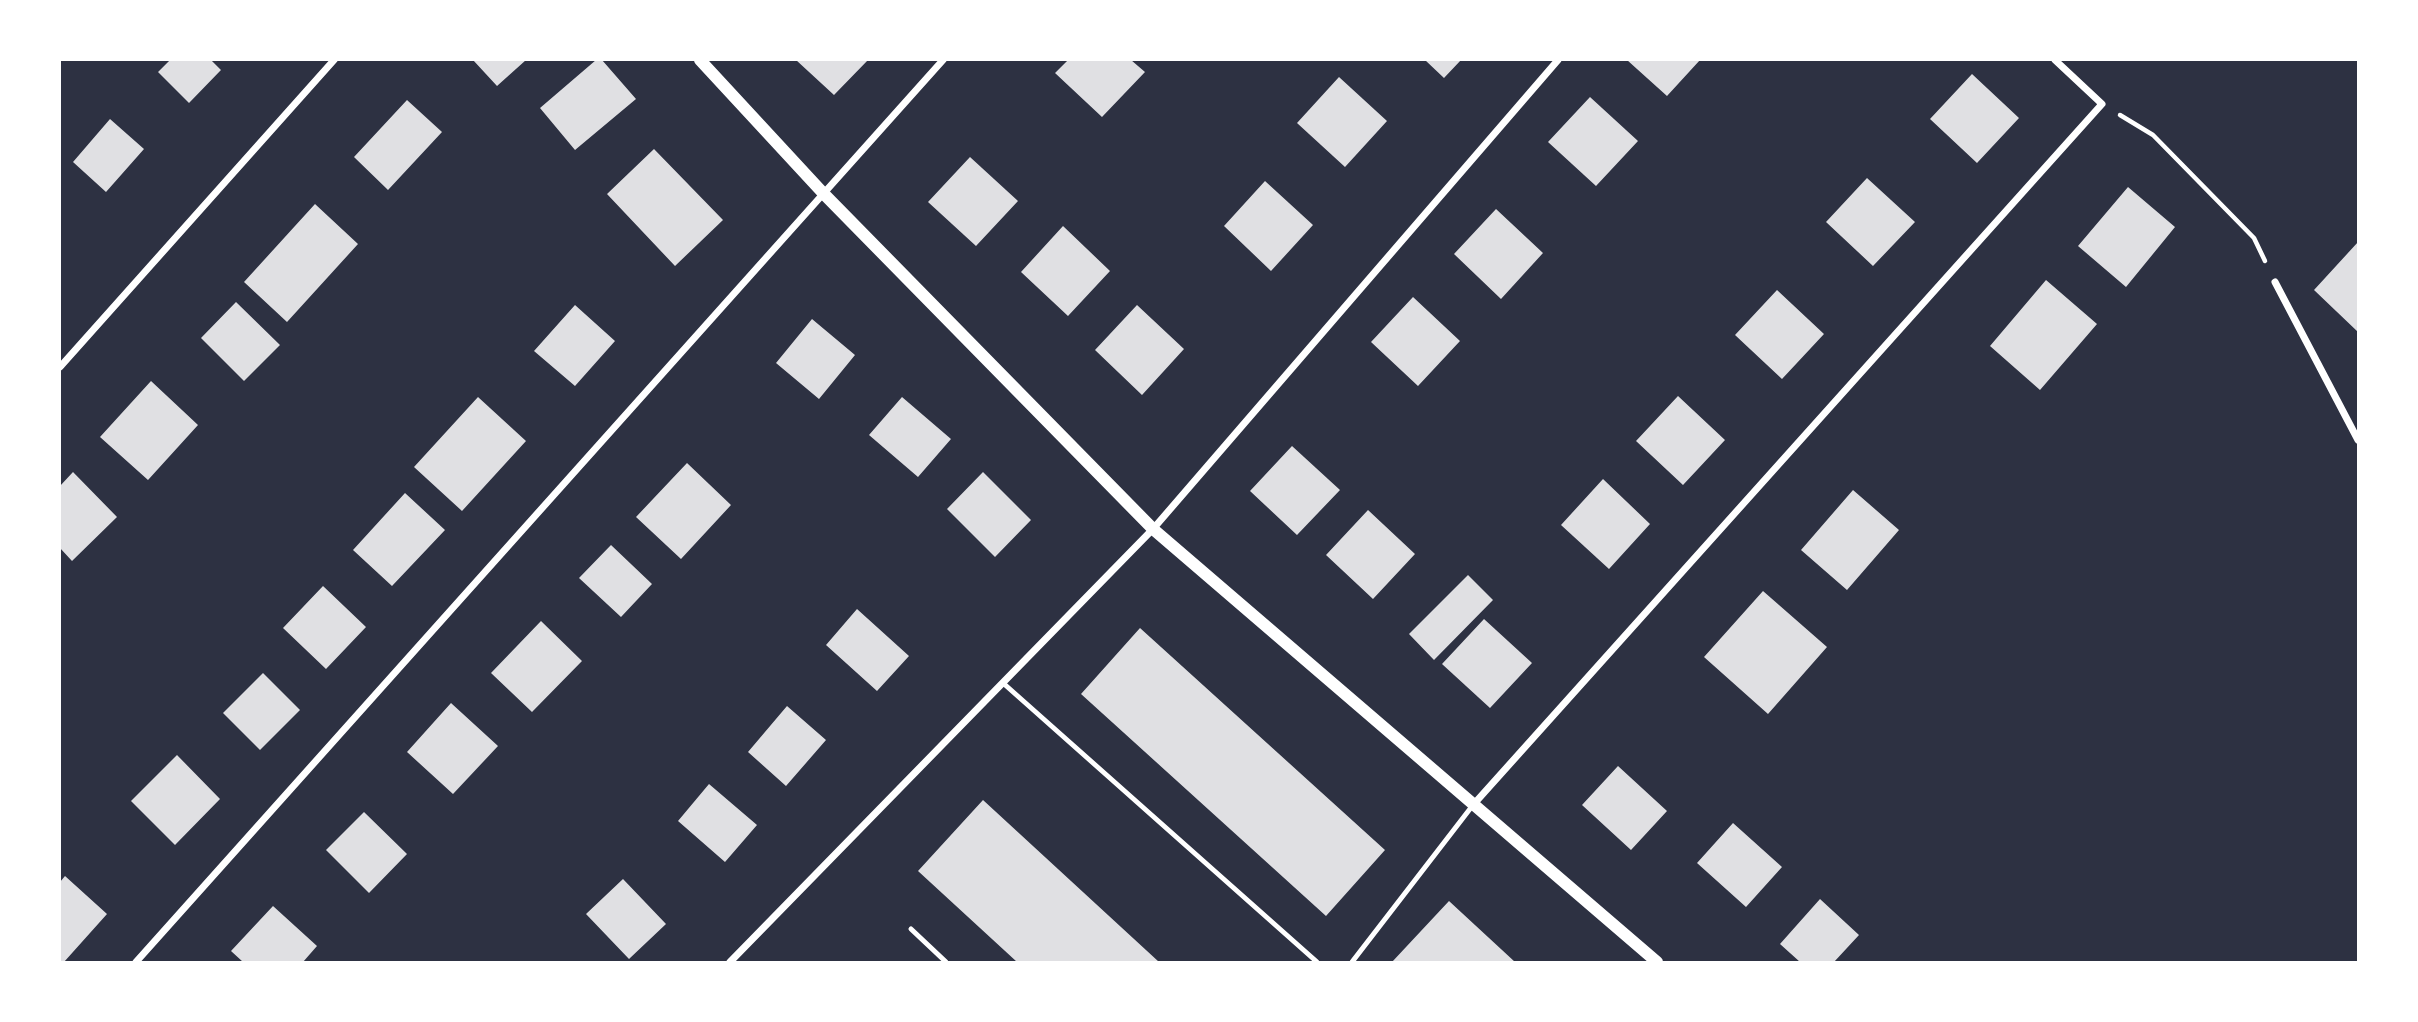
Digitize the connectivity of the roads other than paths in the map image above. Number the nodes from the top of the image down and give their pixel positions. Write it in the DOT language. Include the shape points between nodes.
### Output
graph roads {
  1 [pos="334,60"];
  2 [pos="700,60"];
  3 [pos="943,60"];
  4 [pos="1558,60"];
  5 [pos="2055,60"];
  6 [pos="823,192"];
  7 [pos="2275,282"];
  8 [pos="60,368"];
  9 [pos="2358,440"];
  10 [pos="1153,529"];
  11 [pos="1003,683"];
  12 [pos="1473,805"];
  13 [pos="911,929"];
  14 [pos="136,962"];
  15 [pos="730,962"];
  16 [pos="946,962"];
  17 [pos="1317,962"];
  18 [pos="1353,962"];
  19 [pos="1657,962"];
  1 -- 8 [label="street"];
  2 -- 6 [label="street"];
  3 -- 6 [label="street"];
  4 -- 10 [label="street"];
  5 -- 12 [label="street" via="2102,104"];
  6 -- 10 [label="street"];
  6 -- 14 [label="street"];
  7 -- 9 [label="street"];
  10 -- 11 [label="street"];
  10 -- 12 [label="street"];
  11 -- 15 [label="street"];
  11 -- 17 [label="lane"];
  12 -- 18 [label="lane"];
  12 -- 19 [label="street"];
  13 -- 16 [label="lane"];
}
